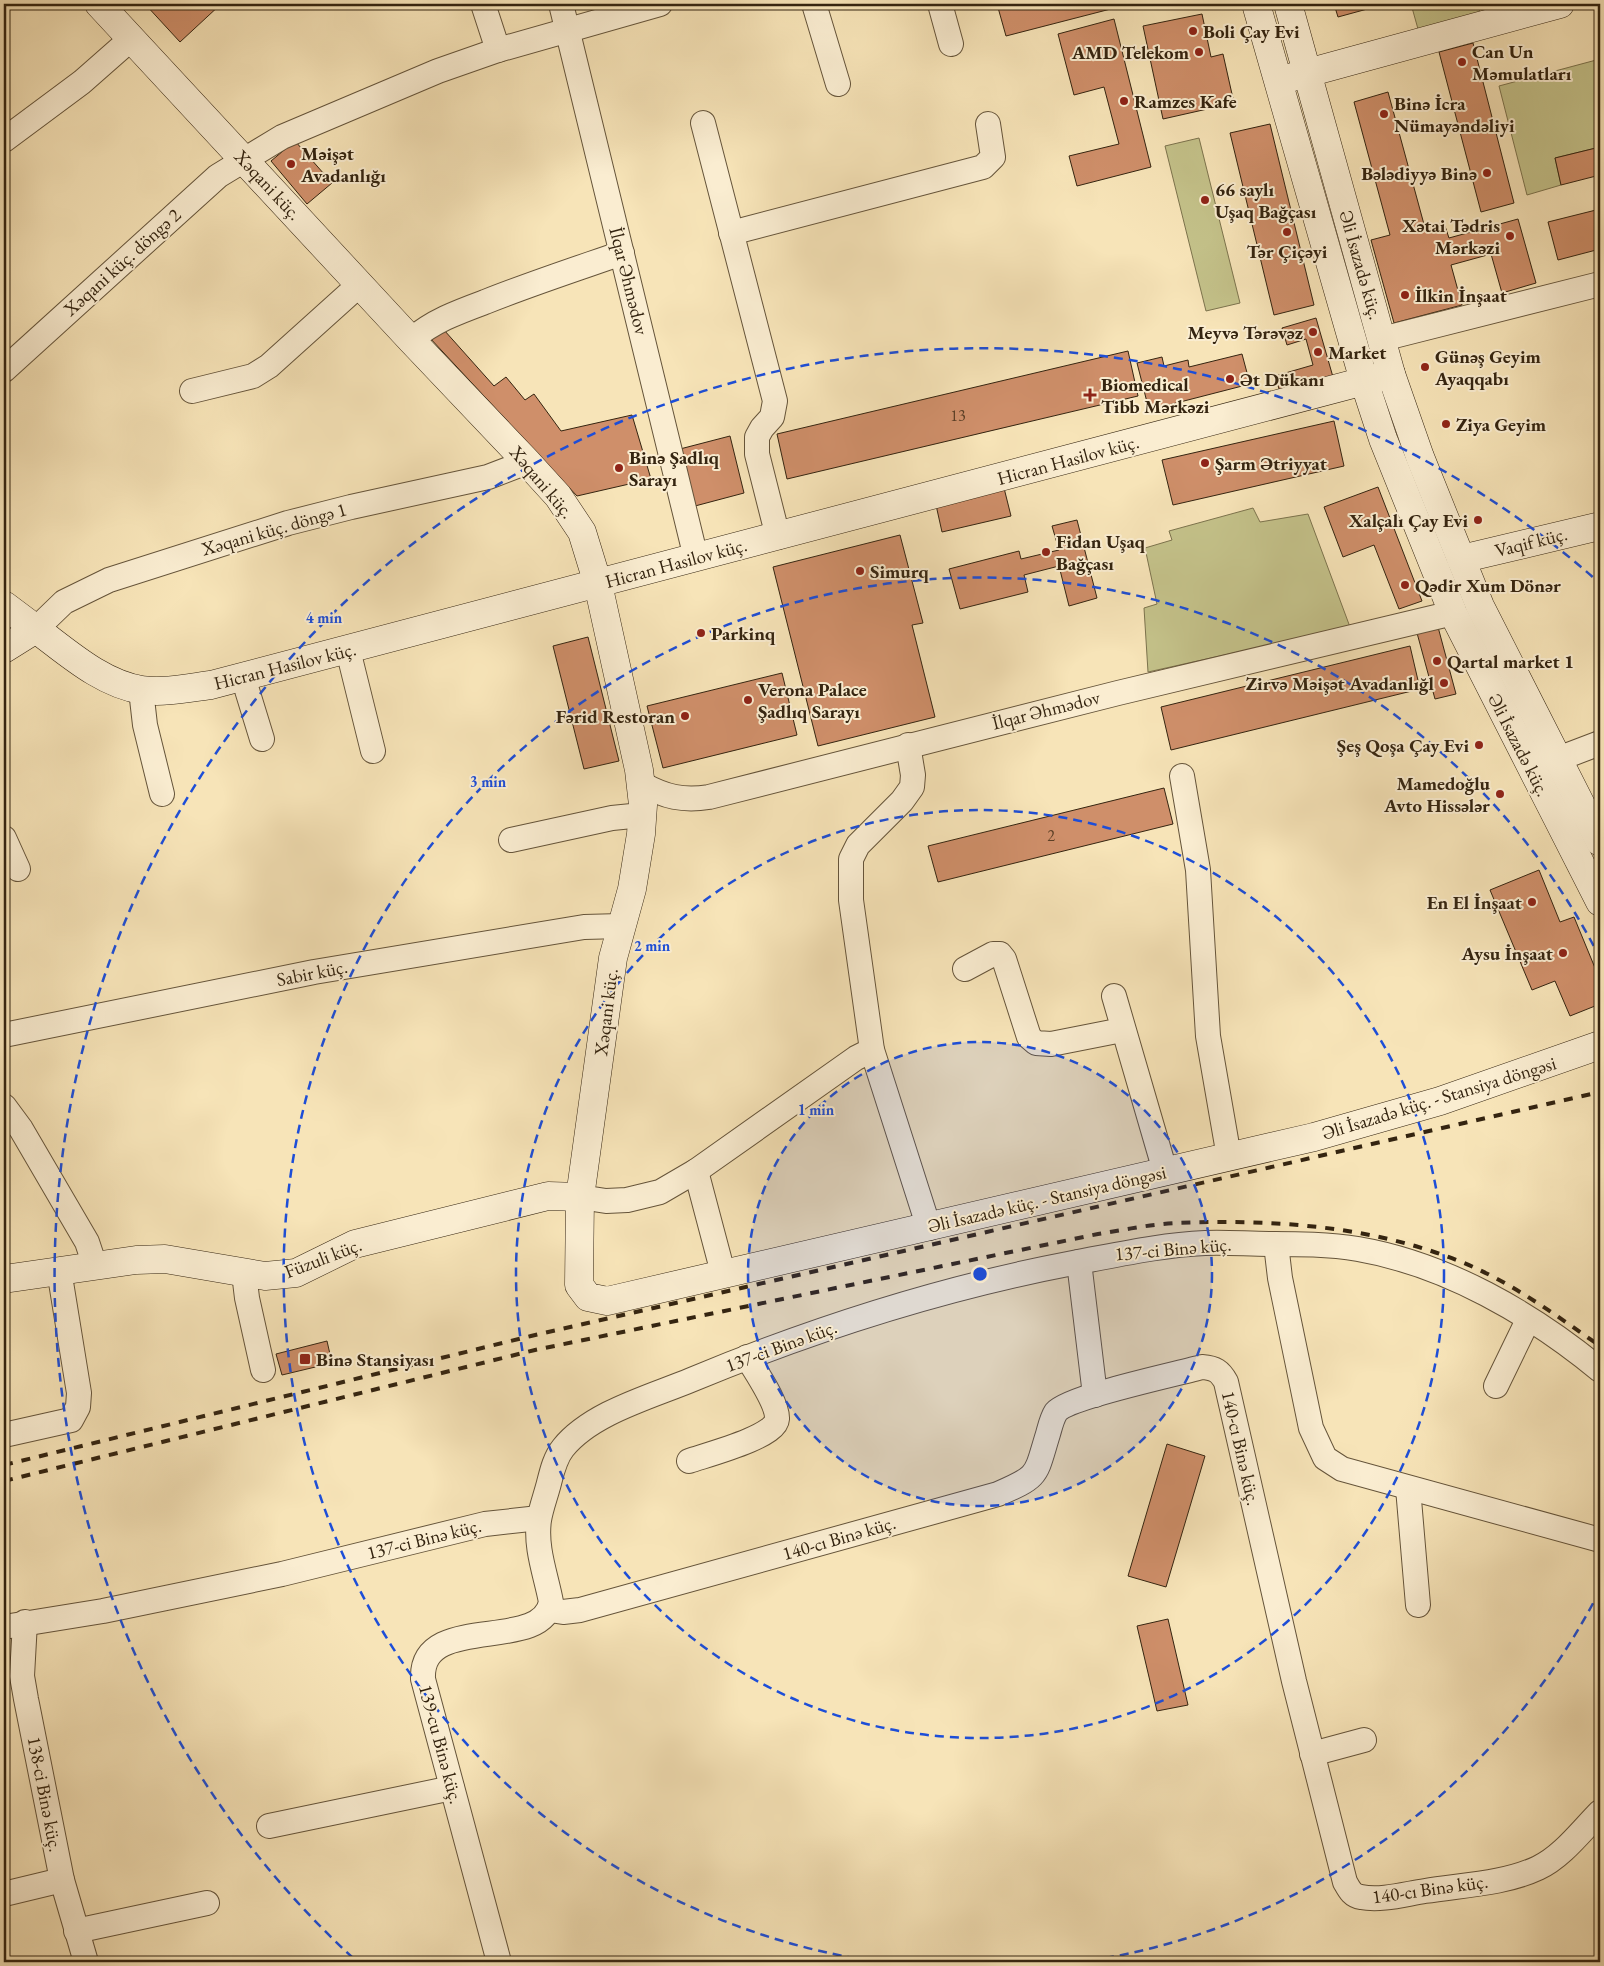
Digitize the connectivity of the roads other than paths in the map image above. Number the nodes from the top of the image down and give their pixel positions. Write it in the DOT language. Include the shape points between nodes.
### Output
graph roads {
  1 [pos="99,4"];
  2 [pos="484,4"];
  3 [pos="561,4"];
  4 [pos="660,4"];
  5 [pos="814,4"];
  6 [pos="940,4"];
  7 [pos="1256,4"];
  8 [pos="1288,4"];
  9 [pos="1560,4"];
  10 [pos="568,29"];
  11 [pos="132,38"];
  12 [pos="951,44"];
  13 [pos="498,50"];
  14 [pos="838,84"];
  15 [pos="1310,85"];
  16 [pos="1280,91"];
  17 [pos="703,123"];
  18 [pos="988,124"];
  19 [pos="4,140"];
  20 [pos="244,158"];
  21 [pos="731,233"];
  22 [pos="622,254"];
  23 [pos="1600,284"];
  24 [pos="359,285"];
  25 [pos="1382,339"];
  26 [pos="410,340"];
  27 [pos="4,370"];
  28 [pos="1392,374"];
  29 [pos="1364,381"];
  30 [pos="192,391"];
  31 [pos="527,462"];
  32 [pos="1600,526"];
  33 [pos="778,536"];
  34 [pos="696,558"];
  35 [pos="1461,559"];
  36 [pos="598,584"];
  37 [pos="4,605"];
  38 [pos="1454,613"];
  39 [pos="36,629"];
  40 [pos="4,648"];
  41 [pos="348,650"];
  42 [pos="242,677"];
  43 [pos="141,690"];
  44 [pos="262,739"];
  45 [pos="1600,743"];
  46 [pos="908,745"];
  47 [pos="373,751"];
  48 [pos="1558,759"];
  49 [pos="1182,776"];
  50 [pos="642,784"];
  51 [pos="162,794"];
  52 [pos="642,815"];
  53 [pos="4,838"];
  54 [pos="511,840"];
  55 [pos="1600,842"];
  56 [pos="18,869"];
  57 [pos="1600,902"];
  58 [pos="621,926"];
  59 [pos="965,969"];
  60 [pos="1114,996"];
  61 [pos="1122,1030"];
  62 [pos="4,1034"];
  63 [pos="1600,1045"];
  64 [pos="872,1050"];
  65 [pos="4,1106"];
  66 [pos="1229,1157"];
  67 [pos="696,1171"];
  68 [pos="1165,1171"];
  69 [pos="580,1197"];
  70 [pos="929,1228"];
  71 [pos="1276,1244"];
  72 [pos="1078,1262"];
  73 [pos="95,1266"];
  74 [pos="59,1270"];
  75 [pos="244,1273"];
  76 [pos="723,1273"];
  77 [pos="4,1279"];
  78 [pos="1528,1320"];
  79 [pos="747,1357"];
  80 [pos="263,1370"];
  81 [pos="1600,1370"];
  82 [pos="1496,1386"];
  83 [pos="1095,1395"];
  84 [pos="4,1436"];
  85 [pos="689,1461"];
  86 [pos="1408,1488"];
  87 [pos="540,1518"];
  88 [pos="1600,1540"];
  89 [pos="1418,1605"];
  90 [pos="550,1610"];
  91 [pos="14,1624"];
  92 [pos="1364,1740"];
  93 [pos="1312,1754"];
  94 [pos="452,1788"];
  95 [pos="1600,1812"];
  96 [pos="269,1826"];
  97 [pos="62,1880"];
  98 [pos="4,1894"];
  99 [pos="207,1903"];
  100 [pos="76,1931"];
  101 [pos="86,1962"];
  102 [pos="499,1962"];
  1 -- 11 [label="street, Xəqani küç."];
  2 -- 13 [label="street"];
  3 -- 10 [label="street, İlqar Əhmədov"];
  4 -- 10 [label="street, Xəqani küç. döngə 2"];
  5 -- 14 [label="street"];
  6 -- 12 [label="street"];
  7 -- 16 [label="street, Əli İsazadə küç."];
  8 -- 15 [label="street, Əli İsazadə küç."];
  9 -- 15 [label="street"];
  10 -- 13 [label="street, Xəqani küç. döngə 2"];
  10 -- 22 [label="street, İlqar Əhmədov"];
  11 -- 19 [label="street" via="82,82"];
  11 -- 20 [label="street, Xəqani küç."];
  13 -- 20 [label="street, Xəqani küç. döngə 2" via="361,103 282,137"];
  15 -- 16 [label="street"];
  15 -- 25 [label="street, Əli İsazadə küç."];
  16 -- 29 [label="street, Əli İsazadə küç."];
  17 -- 21 [label="street"];
  18 -- 21 [label="street" via="993,157 983,167"];
  20 -- 24 [label="street, Xəqani küç."];
  20 -- 27 [label="street, Xəqani küç. döngə 2" via="218,176"];
  21 -- 33 [label="street" via="775,401 772,417 757,437 758,454"];
  22 -- 26 [label="street" via="441,319"];
  22 -- 34 [label="street, İlqar Əhmədov"];
  23 -- 25 [label="street"];
  24 -- 26 [label="street, Xəqani küç."];
  24 -- 30 [label="street" via="261,371 253,376"];
  25 -- 28 [label="street, Əli İsazadə küç."];
  26 -- 31 [label="street, Xəqani küç."];
  28 -- 29 [label="street, Hicran Hasilov küç."];
  28 -- 35 [label="street, Əli İsazadə küç." via="1420,457"];
  29 -- 33 [label="street, Hicran Hasilov küç."];
  29 -- 38 [label="street, Əli İsazadə küç." via="1383,439"];
  31 -- 36 [label="street, Xəqani küç." via="558,496 582,532"];
  31 -- 39 [label="street, Xəqani küç. döngə 1" via="488,477 288,523 109,580 64,602"];
  32 -- 35 [label="street, Vaqif küç."];
  33 -- 34 [label="street, Hicran Hasilov küç."];
  34 -- 36 [label="street, Hicran Hasilov küç."];
  35 -- 48 [label="street, Əli İsazadə küç." via="1480,606"];
  36 -- 41 [label="street, Hicran Hasilov küç."];
  36 -- 50 [label="street, Xəqani küç."];
  37 -- 39 [label="street, Hicran Hasilov küç."];
  38 -- 46 [label="street, İlqar Əhmədov"];
  38 -- 57 [label="street, Əli İsazadə küç."];
  39 -- 40 [label="street"];
  39 -- 43 [label="street, Hicran Hasilov küç." via="90,669"];
  41 -- 42 [label="street, Hicran Hasilov küç."];
  41 -- 47 [label="street"];
  42 -- 43 [label="street, Hicran Hasilov küç." via="184,689"];
  42 -- 44 [label="street"];
  43 -- 51 [label="street" via="145,725"];
  45 -- 48 [label="street"];
  46 -- 50 [label="street, İlqar Əhmədov" via="758,786 693,799 662,795"];
  46 -- 64 [label="street" via="912,787 858,845 851,859 851,900"];
  48 -- 55 [label="street, Əli İsazadə küç."];
  49 -- 66 [label="street" via="1198,870 1208,1036"];
  50 -- 52 [label="street, Xəqani küç."];
  52 -- 54 [label="street" via="612,818"];
  52 -- 58 [label="street, Xəqani küç." via="632,889"];
  53 -- 56 [label="street"];
  58 -- 62 [label="street, Sabir küç." via="584,927 314,972"];
  58 -- 69 [label="street, Xəqani küç." via="612,958"];
  59 -- 61 [label="street" via="993,954 1000,954 1029,1037 1036,1043 1051,1044"];
  60 -- 61 [label="street"];
  61 -- 68 [label="street"];
  63 -- 66 [label="street, Əli İsazadə küç. - Stansiya döngəsi" via="1440,1101 1333,1132"];
  64 -- 67 [label="street"];
  64 -- 70 [label="street"];
  65 -- 73 [label="street" via="21,1129 87,1242"];
  66 -- 68 [label="street, Əli İsazadə küç. - Stansiya döngəsi"];
  67 -- 69 [label="street" via="645,1198 606,1201"];
  67 -- 76 [label="street"];
  68 -- 70 [label="street, Əli İsazadə küç. - Stansiya döngəsi"];
  69 -- 75 [label="street, Füzuli küç." via="548,1196 355,1244 296,1273 265,1276"];
  69 -- 76 [label="street, Əli İsazadə küç. - Stansiya döngəsi" via="577,1279 582,1292 588,1297 607,1301"];
  70 -- 76 [label="street, Əli İsazadə küç. - Stansiya döngəsi"];
  71 -- 72 [label="street, 137-ci Binə küç." via="1188,1244"];
  71 -- 78 [label="street, 137-ci Binə küç." via="1357,1249 1421,1266 1464,1284"];
  71 -- 86 [label="street" via="1311,1428 1325,1458 1342,1470"];
  72 -- 79 [label="street, 137-ci Binə küç." via="1026,1272 888,1308"];
  72 -- 83 [label="street"];
  73 -- 74 [label="street, Füzuli küç."];
  73 -- 75 [label="street, Füzuli küç." via="164,1259"];
  74 -- 77 [label="street, Füzuli küç."];
  74 -- 84 [label="street" via="79,1393 78,1407 70,1420"];
  75 -- 80 [label="street"];
  78 -- 81 [label="street, 137-ci Binə küç."];
  78 -- 82 [label="street"];
  79 -- 85 [label="street" via="774,1406 777,1420 773,1429"];
  79 -- 87 [label="street, 137-ci Binə küç." via="607,1415 573,1436 554,1463"];
  83 -- 90 [label="street, 140-cı Binə küç." via="1056,1412 1030,1479 998,1494 580,1610"];
  83 -- 93 [label="street, 140-cı Binə küç." via="1202,1367 1220,1372 1226,1382"];
  86 -- 88 [label="street"];
  86 -- 89 [label="street"];
  87 -- 90 [label="street" via="539,1546"];
  87 -- 91 [label="street, 137-ci Binə küç." via="485,1524 282,1574 102,1611"];
  90 -- 94 [label="street, 139-cu Binə küç." via="539,1621 513,1630 446,1643 428,1656 423,1680"];
  91 -- 97 [label="street, 138-ci Binə küç."];
  92 -- 93 [label="street"];
  93 -- 95 [label="street, 140-cı Binə küç." via="1345,1882 1359,1897 1388,1897 1497,1880 1538,1868 1551,1860"];
  94 -- 96 [label="street"];
  94 -- 102 [label="street, 139-cu Binə küç."];
  97 -- 98 [label="street"];
  97 -- 100 [label="street, 138-ci Binə küç."];
  99 -- 100 [label="street"];
  100 -- 101 [label="street, 138-ci Binə küç."];
}
